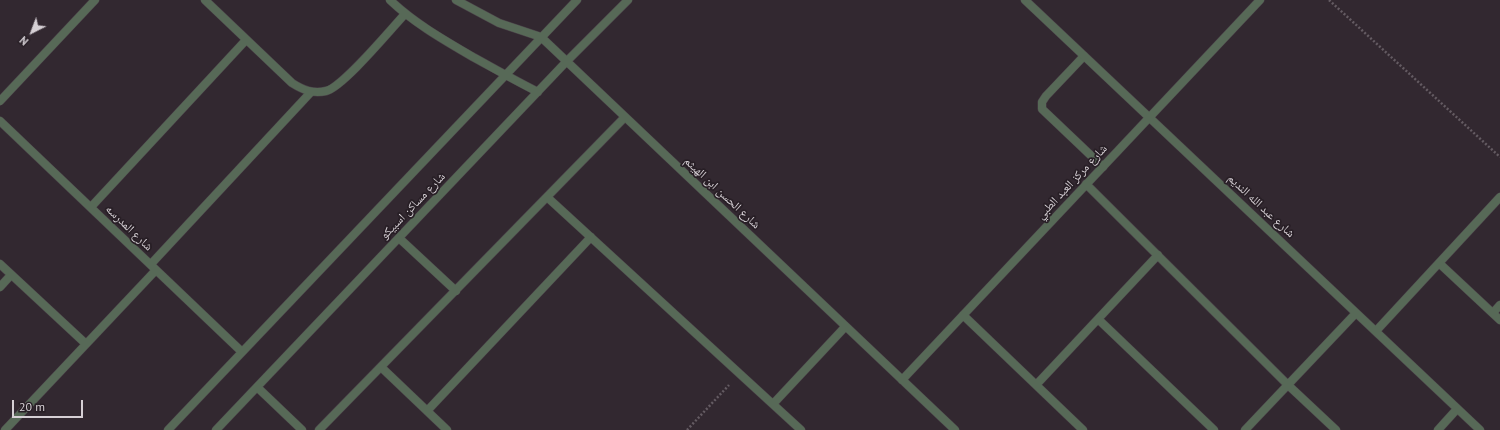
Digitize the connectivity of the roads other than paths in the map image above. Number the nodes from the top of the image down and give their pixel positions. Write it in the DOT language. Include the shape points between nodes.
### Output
graph roads {
  1 [pos="95,0"];
  2 [pos="205,0"];
  3 [pos="390,0"];
  4 [pos="577,0"];
  5 [pos="628,0"];
  6 [pos="1025,0"];
  7 [pos="1260,0"];
  8 [pos="458,1"];
  9 [pos="405,14"];
  10 [pos="541,37"];
  11 [pos="246,40"];
  12 [pos="1084,56"];
  13 [pos="566,62"];
  14 [pos="505,76"];
  15 [pos="311,92"];
  16 [pos="538,92"];
  17 [pos="0,101"];
  18 [pos="625,117"];
  19 [pos="1149,117"];
  20 [pos="0,121"];
  21 [pos="1102,167"];
  22 [pos="1086,184"];
  23 [pos="547,197"];
  24 [pos="1500,197"];
  25 [pos="90,207"];
  26 [pos="591,237"];
  27 [pos="399,238"];
  28 [pos="1158,255"];
  29 [pos="1439,263"];
  30 [pos="0,264"];
  31 [pos="153,267"];
  32 [pos="11,275"];
  33 [pos="0,287"];
  34 [pos="456,291"];
  35 [pos="1500,305"];
  36 [pos="1356,313"];
  37 [pos="1493,313"];
  38 [pos="963,315"];
  39 [pos="1098,319"];
  40 [pos="1500,320"];
  41 [pos="845,326"];
  42 [pos="1376,332"];
  43 [pos="86,344"];
  44 [pos="242,352"];
  45 [pos="381,367"];
  46 [pos="902,380"];
  47 [pos="1036,384"];
  48 [pos="1288,385"];
  49 [pos="257,387"];
  50 [pos="773,404"];
  51 [pos="1457,409"];
  52 [pos="427,411"];
  53 [pos="796,428"];
  54 [pos="5,430"];
  55 [pos="168,430"];
  56 [pos="216,430"];
  57 [pos="302,430"];
  58 [pos="319,430"];
  59 [pos="447,430"];
  60 [pos="955,430"];
  61 [pos="1083,430"];
  62 [pos="1214,430"];
  63 [pos="1245,430"];
  64 [pos="1336,430"];
  65 [pos="1438,430"];
  66 [pos="1480,430"];
  1 -- 17 [label="street"];
  2 -- 11 [label="street"];
  3 -- 9 [label="street"];
  4 -- 10 [label="street, شارع مساكن اسبيكو"];
  5 -- 13 [label="street, شارع مساكن اسبيكو"];
  6 -- 12 [label="street, شارع عبد الله النديم"];
  7 -- 19 [label="street, شارع مركز العبد الطبي"];
  8 -- 10 [label="street, شارع الحسن ابن الهيثم" via="499,23"];
  9 -- 14 [label="street" via="446,42"];
  9 -- 15 [label="street" via="341,83 327,91"];
  10 -- 13 [label="street, شارع الحسن ابن الهيثم"];
  10 -- 14 [label="street, شارع مساكن اسبيكو"];
  11 -- 15 [label="street" via="292,83"];
  11 -- 25 [label="street"];
  12 -- 19 [label="street, شارع عبد الله النديم"];
  12 -- 21 [label="street" via="1046,96 1042,102 1042,109"];
  13 -- 16 [label="street, شارع مساكن اسبيكو"];
  13 -- 18 [label="street, شارع الحسن ابن الهيثم"];
  14 -- 16 [label="street"];
  14 -- 44 [label="street, شارع مساكن اسبيكو"];
  15 -- 31 [label="street"];
  16 -- 27 [label="street, شارع مساكن اسبيكو"];
  18 -- 23 [label="street"];
  18 -- 41 [label="street, شارع الحسن ابن الهيثم"];
  19 -- 21 [label="street, شارع مركز العبد الطبي"];
  19 -- 36 [label="street, شارع عبد الله النديم"];
  20 -- 25 [label="street, شارع المدرسه"];
  21 -- 22 [label="street, شارع مركز العبد الطبي"];
  22 -- 28 [label="street"];
  22 -- 38 [label="street, شارع مركز العبد الطبي"];
  23 -- 26 [label="street"];
  23 -- 34 [label="street"];
  24 -- 29 [label="street"];
  25 -- 31 [label="street, شارع المدرسه"];
  26 -- 50 [label="street"];
  26 -- 52 [label="street"];
  27 -- 34 [label="street"];
  27 -- 49 [label="street, شارع مساكن اسبيكو"];
  28 -- 39 [label="street"];
  28 -- 48 [label="street"];
  29 -- 37 [label="street"];
  29 -- 42 [label="street"];
  30 -- 32 [label="street"];
  31 -- 43 [label="street"];
  31 -- 44 [label="street, شارع المدرسه"];
  32 -- 33 [label="street"];
  32 -- 43 [label="street"];
  34 -- 45 [label="street"];
  35 -- 37 [label="street"];
  36 -- 42 [label="street, شارع عبد الله النديم"];
  36 -- 48 [label="street"];
  37 -- 40 [label="street"];
  38 -- 46 [label="street, شارع مركز العبد الطبي"];
  38 -- 47 [label="street"];
  39 -- 47 [label="street"];
  39 -- 62 [label="street"];
  41 -- 46 [label="street, شارع الحسن ابن الهيثم"];
  41 -- 50 [label="street"];
  42 -- 51 [label="street, شارع عبد الله النديم"];
  43 -- 54 [label="street"];
  44 -- 55 [label="street, شارع مساكن اسبيكو"];
  45 -- 52 [label="street"];
  45 -- 58 [label="street"];
  46 -- 60 [label="street, شارع الحسن ابن الهيثم"];
  47 -- 61 [label="street"];
  48 -- 63 [label="street"];
  48 -- 64 [label="street"];
  49 -- 56 [label="street, شارع مساكن اسبيكو"];
  49 -- 57 [label="street"];
  50 -- 53 [label="street"];
  51 -- 65 [label="street"];
  51 -- 66 [label="street, شارع عبد الله النديم"];
  52 -- 59 [label="street"];
}
